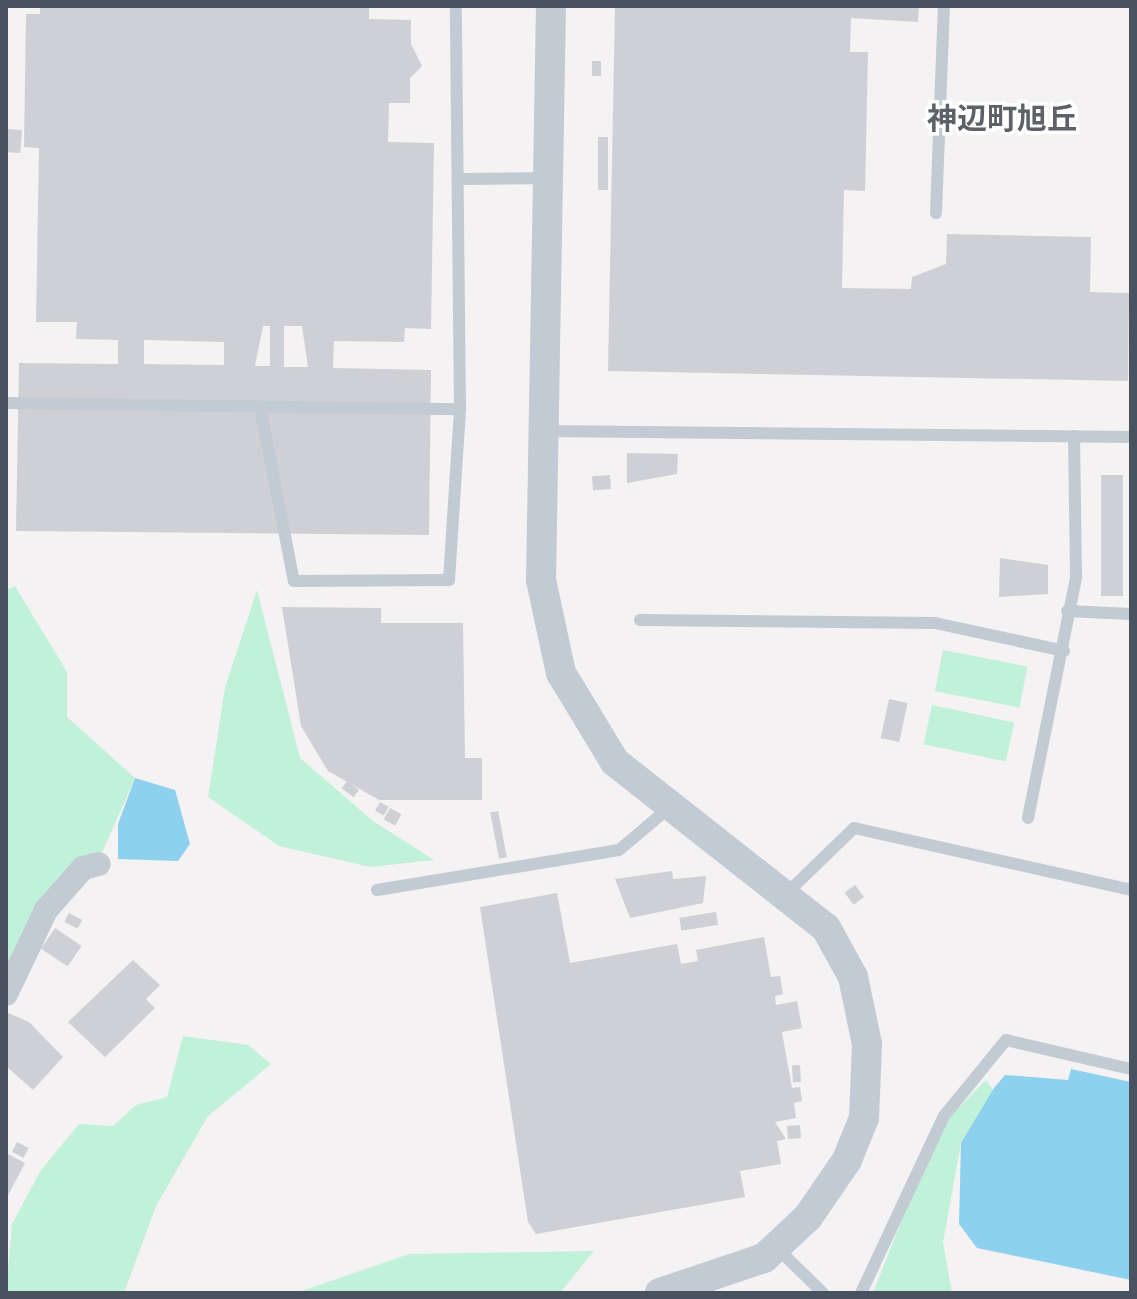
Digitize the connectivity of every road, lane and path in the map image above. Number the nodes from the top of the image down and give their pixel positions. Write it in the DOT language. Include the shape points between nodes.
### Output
graph roads {
  1 [pos="456,6"];
  2 [pos="551,6"];
  3 [pos="944,6"];
  4 [pos="548,178"];
  5 [pos="462,179"];
  6 [pos="936,213"];
  7 [pos="6,403"];
  8 [pos="460,409"];
  9 [pos="261,412"];
  10 [pos="543,431"];
  11 [pos="1074,436"];
  12 [pos="1131,437"];
  13 [pos="1067,611"];
  14 [pos="1131,614"];
  15 [pos="640,620"];
  16 [pos="1064,651"];
  17 [pos="669,808"];
  18 [pos="1028,818"];
  19 [pos="99,864"];
  20 [pos="377,890"];
  21 [pos="1131,890"];
  22 [pos="788,892"];
  23 [pos="6,994"];
  24 [pos="1131,1069"];
  25 [pos="777,1248"];
  26 [pos="660,1293"];
  27 [pos="823,1293"];
  28 [pos="861,1293"];
  1 -- 5 [label="lane"];
  2 -- 4 [label="street"];
  3 -- 6 [label="lane"];
  4 -- 5 [label="lane"];
  4 -- 10 [label="street"];
  5 -- 8 [label="lane"];
  7 -- 9 [label="lane"];
  8 -- 9 [label="lane"];
  8 -- 9 [label="lane" via="449,580 294,581"];
  10 -- 11 [label="lane"];
  10 -- 17 [label="street" via="541,580 561,673 615,762"];
  11 -- 12 [label="lane"];
  11 -- 13 [label="lane" via="1076,577"];
  13 -- 14 [label="lane"];
  13 -- 16 [label="lane"];
  15 -- 16 [label="lane" via="935,623"];
  16 -- 18 [label="lane"];
  17 -- 20 [label="lane" via="619,850"];
  17 -- 22 [label="street"];
  19 -- 23 [label="street" via="83,868 46,910"];
  21 -- 22 [label="lane" via="854,828"];
  22 -- 25 [label="street" via="826,928 853,977 871,1087 841,1170"];
  24 -- 28 [label="lane" via="1006,1040 944,1116"];
  25 -- 26 [label="street" via="734,1271"];
  25 -- 27 [label="lane"];
}
